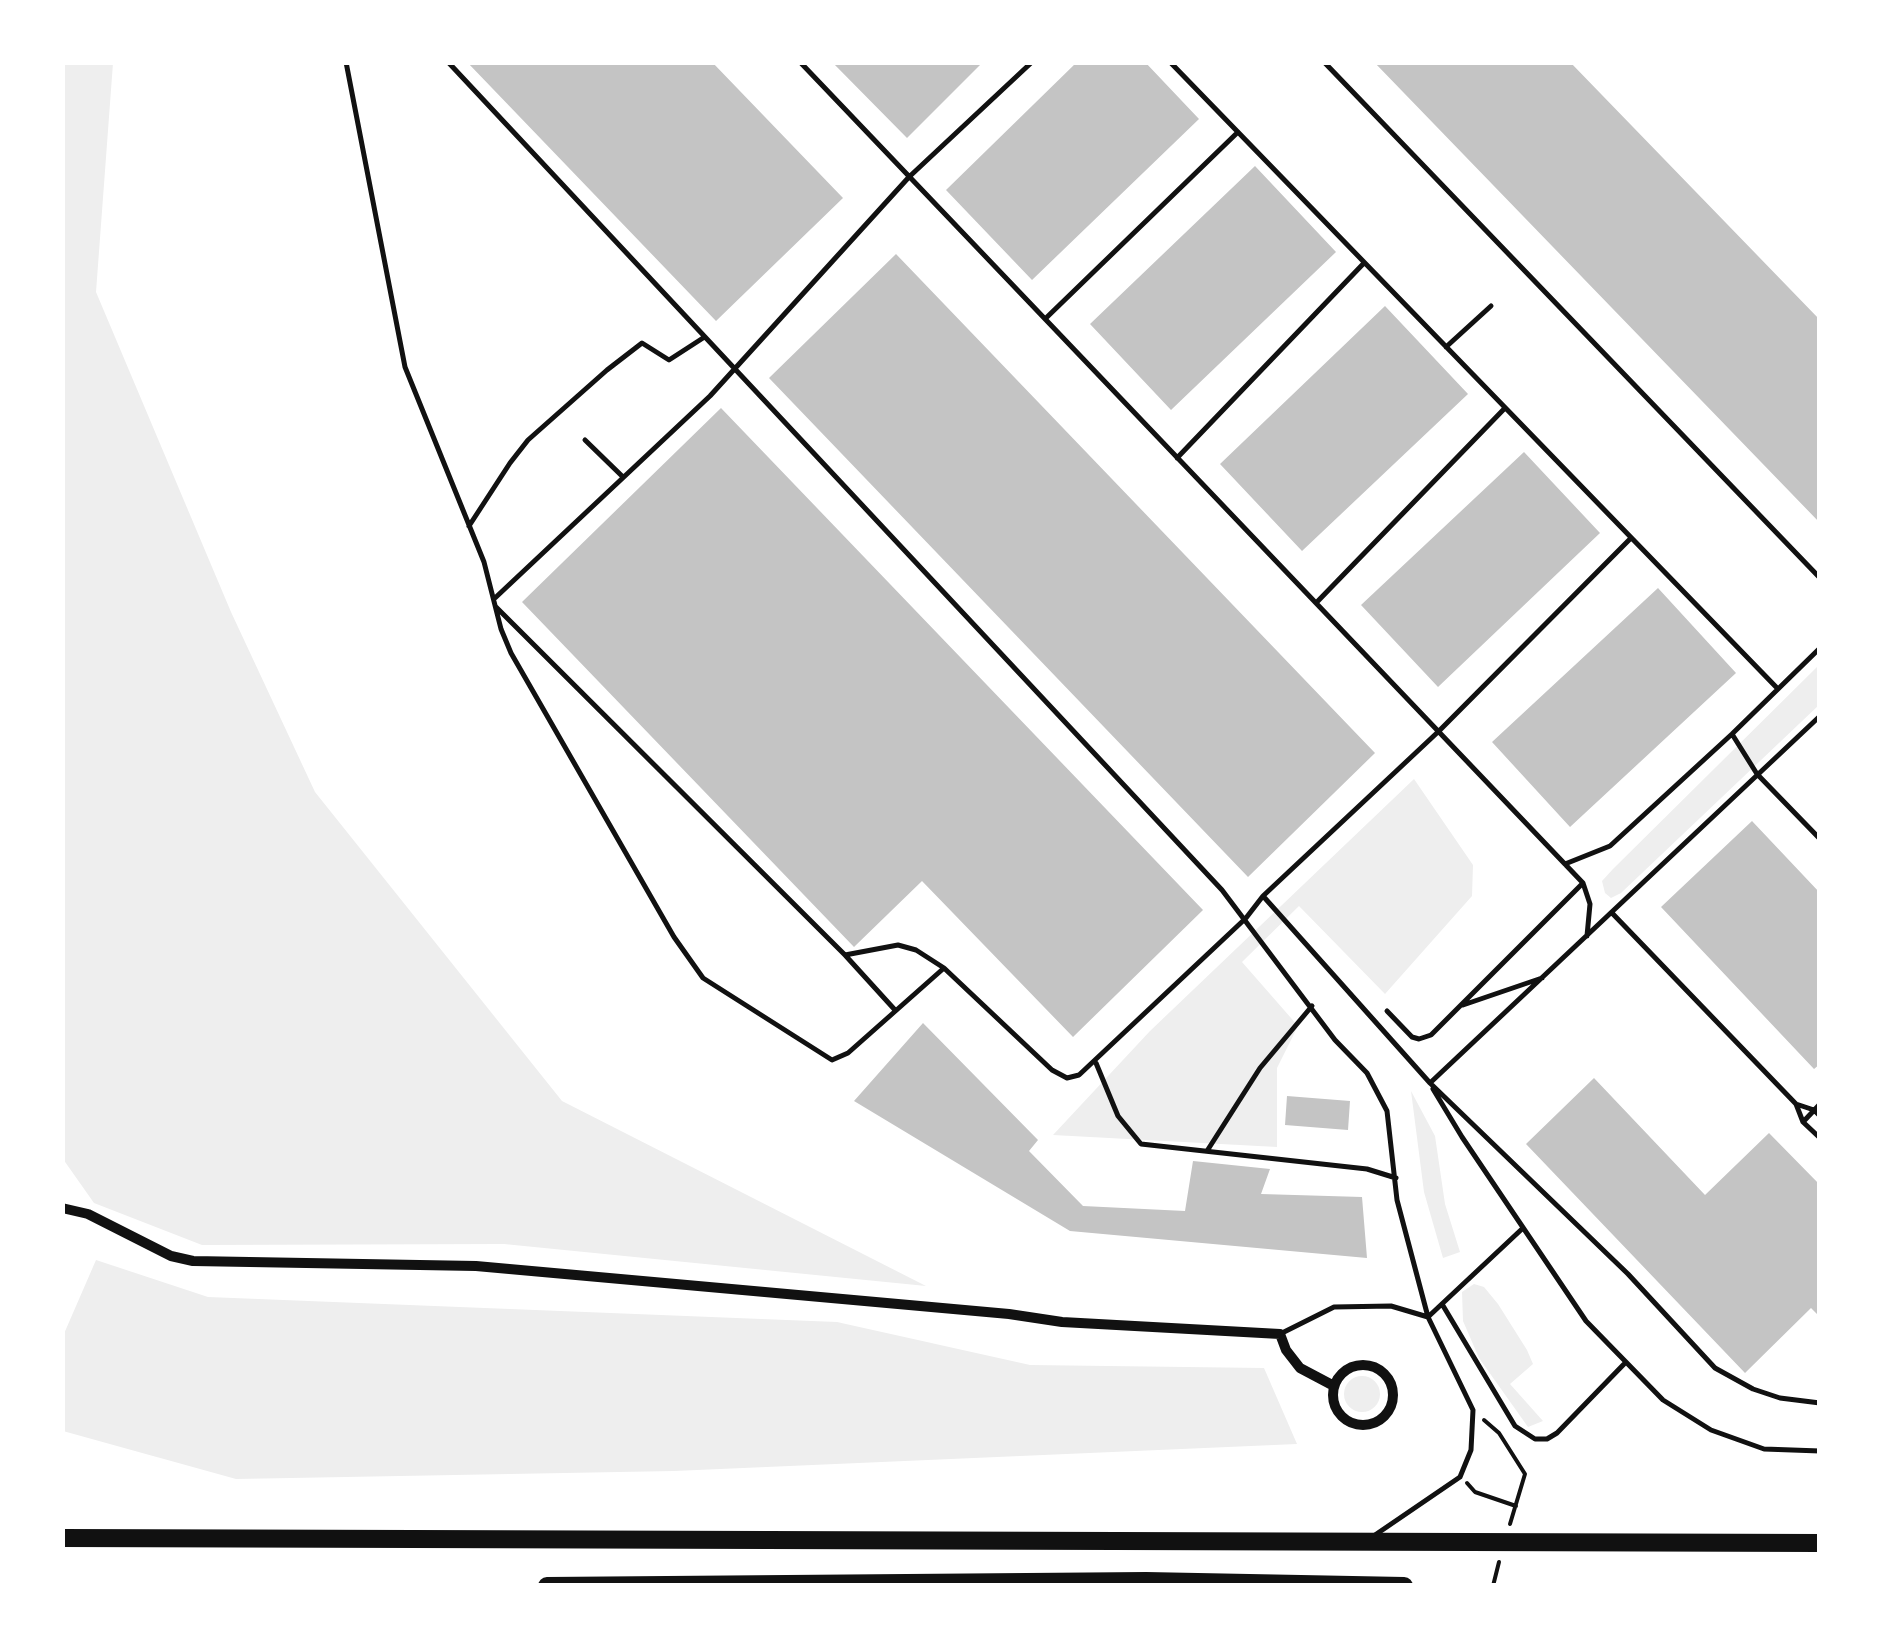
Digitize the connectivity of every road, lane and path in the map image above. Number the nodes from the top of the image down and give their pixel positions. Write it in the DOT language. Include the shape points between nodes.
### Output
graph roads {
  1 [pos="346,62"];
  2 [pos="448,62"];
  3 [pos="800,62"];
  4 [pos="1032,62"];
  5 [pos="1170,62"];
  6 [pos="1324,62"];
  7 [pos="1238,132"];
  8 [pos="909,177"];
  9 [pos="1364,262"];
  10 [pos="1491,306"];
  11 [pos="1045,319"];
  12 [pos="703,338"];
  13 [pos="1446,347"];
  14 [pos="732,370"];
  15 [pos="1505,408"];
  16 [pos="585,440"];
  17 [pos="1178,458"];
  18 [pos="624,477"];
  19 [pos="469,526"];
  20 [pos="1631,538"];
  21 [pos="1820,578"];
  22 [pos="494,598"];
  23 [pos="1316,603"];
  24 [pos="496,607"];
  25 [pos="1820,648"];
  26 [pos="1778,689"];
  27 [pos="1820,716"];
  28 [pos="1439,732"];
  29 [pos="1732,734"];
  30 [pos="1757,774"];
  31 [pos="1820,839"];
  32 [pos="1565,864"];
  33 [pos="1583,883"];
  34 [pos="1262,896"];
  35 [pos="1612,913"];
  36 [pos="1246,918"];
  37 [pos="1587,936"];
  38 [pos="845,956"];
  39 [pos="944,968"];
  40 [pos="1544,978"];
  41 [pos="1312,1006"];
  42 [pos="1460,1006"];
  43 [pos="895,1010"];
  44 [pos="1387,1010"];
  45 [pos="1096,1063"];
  46 [pos="1430,1083"];
  47 [pos="1796,1104"];
  48 [pos="1820,1104"];
  49 [pos="1814,1110"];
  50 [pos="1820,1116"];
  51 [pos="1804,1122"];
  52 [pos="1820,1138"];
  53 [pos="1207,1151"];
  54 [pos="1396,1178"];
  55 [pos="62,1208"];
  56 [pos="1523,1228"];
  57 [pos="1442,1304"];
  58 [pos="1428,1317"];
  59 [pos="1280,1334"];
  60 [pos="1626,1362"];
  61 [pos="1334,1386"];
  62 [pos="1820,1404"];
  63 [pos="1500,1433"];
  64 [pos="1820,1451"];
  65 [pos="1475,1492"];
  66 [pos="1516,1506"];
  67 [pos="62,1538"];
  68 [pos="1506,1538"];
  69 [pos="1364,1543"];
  70 [pos="1820,1543"];
  71 [pos="1502,1554"];
  72 [pos="547,1586"];
  73 [pos="1404,1586"];
  74 [pos="1493,1586"];
  1 -- 19 [label="lane" via="405,367"];
  2 -- 12 [label="lane"];
  3 -- 8 [label="lane"];
  4 -- 8 [label="lane"];
  5 -- 7 [label="lane"];
  6 -- 21 [label="lane"];
  7 -- 9 [label="lane"];
  7 -- 11 [label="lane"];
  8 -- 11 [label="lane"];
  8 -- 14 [label="lane"];
  9 -- 13 [label="lane"];
  9 -- 17 [label="lane"];
  10 -- 13 [label="lane"];
  11 -- 17 [label="lane"];
  12 -- 14 [label="lane"];
  12 -- 19 [label="lane" via="669,360 642,343 607,370 528,440"];
  13 -- 15 [label="lane"];
  14 -- 18 [label="lane"];
  14 -- 36 [label="lane"];
  15 -- 20 [label="lane"];
  15 -- 23 [label="lane"];
  16 -- 18 [label="lane"];
  17 -- 23 [label="lane"];
  18 -- 22 [label="lane"];
  19 -- 22 [label="lane"];
  20 -- 26 [label="lane"];
  20 -- 28 [label="lane"];
  22 -- 24 [label="lane"];
  23 -- 28 [label="lane"];
  24 -- 38 [label="lane"];
  24 -- 43 [label="lane" via="511,653 702,978 832,1060 848,1054"];
  25 -- 26 [label="lane"];
  26 -- 29 [label="lane"];
  27 -- 30 [label="lane"];
  28 -- 32 [label="lane"];
  28 -- 34 [label="lane"];
  29 -- 30 [label="lane"];
  29 -- 32 [label="lane" via="1610,846"];
  30 -- 31 [label="lane"];
  30 -- 35 [label="lane"];
  32 -- 33 [label="lane"];
  33 -- 37 [label="lane" via="1590,904"];
  33 -- 42 [label="lane"];
  34 -- 36 [label="lane"];
  34 -- 46 [label="lane"];
  35 -- 37 [label="lane"];
  35 -- 47 [label="lane"];
  36 -- 41 [label="lane"];
  36 -- 45 [label="lane"];
  37 -- 40 [label="lane"];
  38 -- 39 [label="lane" via="898,945"];
  38 -- 43 [label="lane"];
  39 -- 43 [label="lane"];
  39 -- 45 [label="lane" via="1052,1070 1067,1078"];
  40 -- 42 [label="lane"];
  40 -- 46 [label="lane"];
  41 -- 53 [label="lane" via="1260,1068"];
  41 -- 54 [label="lane" via="1387,1112"];
  42 -- 44 [label="lane" via="1419,1039"];
  45 -- 53 [label="lane" via="1118,1116 1141,1144"];
  46 -- 56 [label="lane"];
  46 -- 62 [label="lane" via="1715,1368 1753,1389"];
  47 -- 49 [label="lane"];
  47 -- 51 [label="lane"];
  48 -- 49 [label="lane"];
  49 -- 50 [label="lane"];
  49 -- 51 [label="lane"];
  51 -- 52 [label="lane"];
  53 -- 54 [label="lane"];
  54 -- 58 [label="lane"];
  55 -- 59 [label="street" via="193,1261 476,1266 1062,1322"];
  56 -- 57 [label="lane"];
  56 -- 60 [label="lane" via="1586,1321"];
  57 -- 58 [label="lane"];
  57 -- 60 [label="lane" via="1515,1426 1535,1440 1556,1433"];
  58 -- 59 [label="lane" via="1391,1306 1334,1307"];
  58 -- 69 [label="lane" via="1473,1410 1471,1450 1460,1476"];
  59 -- 61 [label="street" via="1300,1368"];
  60 -- 64 [label="lane" via="1663,1400 1711,1430 1764,1449"];
  61 -- 61 [label="street" via="1336,1408 1352,1424 1374,1424 1391,1410 1393,1388 1370,1365 1348,1368"];
  63 -- 66 [label="path" via="1524,1474"];
  65 -- 66 [label="path"];
  66 -- 68 [label="path"];
  67 -- 69 [label="highway"];
  69 -- 70 [label="highway"];
  71 -- 74 [label="path"];
  72 -- 73 [label="highway"];
}
